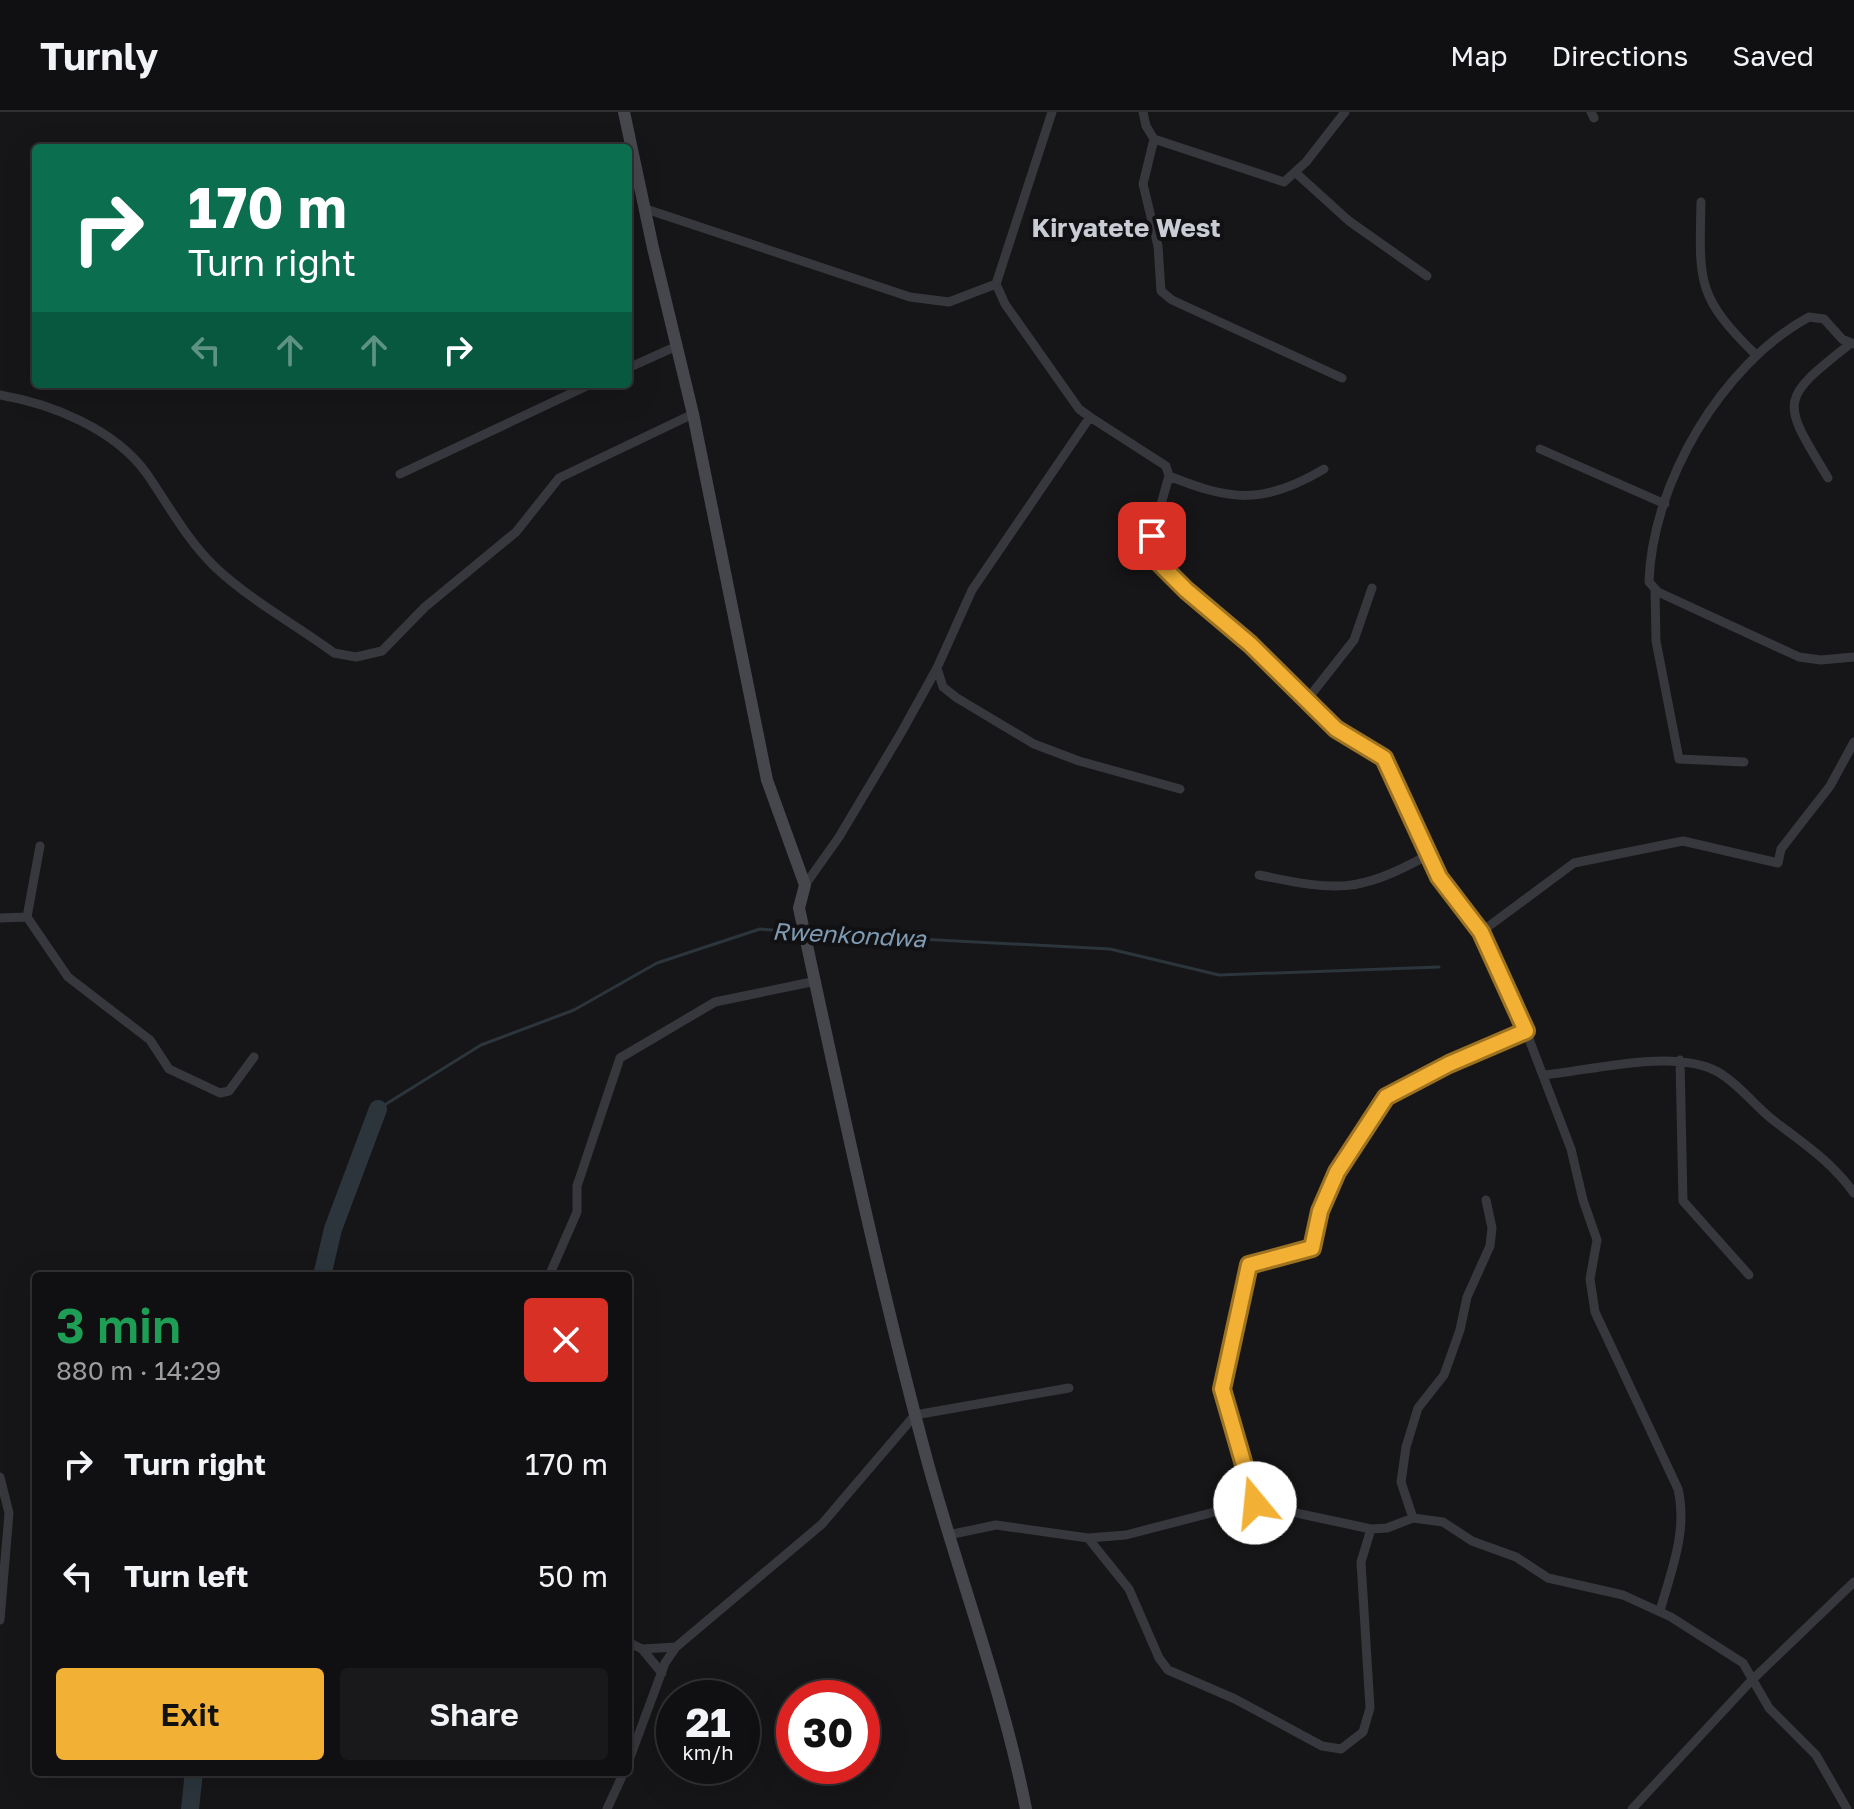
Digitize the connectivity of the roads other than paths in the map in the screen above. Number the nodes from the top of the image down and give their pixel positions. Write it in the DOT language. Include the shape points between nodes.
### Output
graph roads {
  1 [pos="624,112"];
  2 [pos="1052,112"];
  3 [pos="1143,112"];
  4 [pos="1345,112"];
  5 [pos="1154,139"];
  6 [pos="631,144"];
  7 [pos="632,147"];
  8 [pos="1296,173"];
  9 [pos="1701,202"];
  10 [pos="646,209"];
  11 [pos="1427,276"];
  12 [pos="996,284"];
  13 [pos="1852,344"];
  14 [pos="677,346"];
  15 [pos="1756,355"];
  16 [pos="632,366"];
  17 [pos="1342,378"];
  18 [pos="583,388"];
  19 [pos="0,395"];
  20 [pos="693,414"];
  21 [pos="1090,417"];
  22 [pos="1540,449"];
  23 [pos="1324,469"];
  24 [pos="400,474"];
  25 [pos="1169,476"];
  26 [pos="1828,478"];
  27 [pos="1665,504"];
  28 [pos="1372,588"];
  29 [pos="1655,590"];
  30 [pos="1854,657"];
  31 [pos="937,668"];
  32 [pos="1306,701"];
  33 [pos="1854,742"];
  34 [pos="1744,762"];
  35 [pos="1180,789"];
  36 [pos="40,846"];
  37 [pos="1428,855"];
  38 [pos="1259,875"];
  39 [pos="805,885"];
  40 [pos="27,917"];
  41 [pos="0,918"];
  42 [pos="1481,932"];
  43 [pos="816,981"];
  44 [pos="1526,1031"];
  45 [pos="254,1057"];
  46 [pos="1680,1060"];
  47 [pos="1544,1075"];
  48 [pos="1854,1193"];
  49 [pos="1486,1200"];
  50 [pos="551,1272"];
  51 [pos="1749,1275"];
  52 [pos="1069,1388"];
  53 [pos="915,1415"];
  54 [pos="0,1477"];
  55 [pos="1255,1503"];
  56 [pos="1413,1518"];
  57 [pos="1371,1529"];
  58 [pos="948,1535"];
  59 [pos="1088,1538"];
  60 [pos="1854,1582"];
  61 [pos="1660,1611"];
  62 [pos="0,1620"];
  63 [pos="632,1644"];
  64 [pos="676,1647"];
  65 [pos="642,1649"];
  66 [pos="662,1673"];
  67 [pos="1751,1681"];
  68 [pos="632,1752"];
  69 [pos="622,1776"];
  70 [pos="607,1809"];
  71 [pos="1026,1809"];
  72 [pos="1632,1809"];
  73 [pos="1847,1809"];
  1 -- 6 [label="street"];
  2 -- 12 [label="street"];
  3 -- 5 [label="street"];
  4 -- 8 [label="street"];
  5 -- 8 [label="street" via="1284,182"];
  5 -- 17 [label="street" via="1143,184 1158,246 1161,291"];
  7 -- 10 [label="street"];
  8 -- 11 [label="street" via="1349,221"];
  9 -- 15 [label="street" via="1700,255 1706,290 1721,321"];
  10 -- 12 [label="street" via="932,302 949,302"];
  10 -- 14 [label="street"];
  12 -- 21 [label="street" via="1079,409"];
  13 -- 15 [label="street" via="1813,316"];
  13 -- 26 [label="street" via="1805,379 1793,406 1796,423"];
  14 -- 16 [label="street"];
  14 -- 20 [label="street"];
  15 -- 27 [label="street" via="1708,410"];
  18 -- 24 [label="street"];
  19 -- 20 [label="street" via="62,411 119,445 146,472 168,510 216,568 334,653 356,657 382,651 425,607 516,532 559,478"];
  20 -- 39 [label="street" via="767,780"];
  21 -- 25 [label="street" via="1162,462"];
  21 -- 31 [label="street" via="972,590"];
  22 -- 27 [label="street"];
  23 -- 25 [label="street" via="1281,490 1242,495 1212,493"];
  25 -- 32 [label="street" via="1152,536 1160,564"];
  27 -- 29 [label="street" via="1649,574"];
  28 -- 32 [label="street" via="1354,640"];
  29 -- 30 [label="street" via="1787,653 1821,660"];
  29 -- 34 [label="street" via="1656,641 1679,759"];
  31 -- 35 [label="street" via="943,687 957,698 1034,744"];
  31 -- 39 [label="street" via="839,837"];
  32 -- 37 [label="street" via="1336,729 1384,758"];
  33 -- 42 [label="street" via="1830,786 1781,849 1778,863 1683,841 1590,858 1574,863"];
  36 -- 40 [label="street"];
  37 -- 38 [label="street" via="1363,885 1311,885"];
  37 -- 42 [label="street"];
  39 -- 43 [label="street" via="799,908"];
  40 -- 41 [label="street"];
  40 -- 45 [label="street" via="59,967 150,1040 174,1073 225,1094"];
  42 -- 44 [label="street"];
  43 -- 50 [label="street" via="715,1002 620,1058 577,1186 577,1212"];
  43 -- 53 [label="street" via="863,1210"];
  44 -- 47 [label="street"];
  44 -- 55 [label="street" via="1386,1097 1337,1172 1312,1248 1249,1265 1222,1389"];
  46 -- 47 [label="street"];
  46 -- 48 [label="street" via="1725,1077 1827,1160"];
  46 -- 51 [label="street" via="1683,1201"];
  47 -- 61 [label="street" via="1597,1240 1590,1279 1595,1312 1682,1505 1680,1535"];
  49 -- 56 [label="street" via="1490,1246 1467,1297 1444,1375 1418,1408 1406,1447 1401,1482"];
  52 -- 53 [label="street"];
  53 -- 58 [label="street"];
  53 -- 64 [label="street" via="822,1524"];
  54 -- 62 [label="street" via="9,1513"];
  55 -- 57 [label="street"];
  55 -- 59 [label="street" via="1141,1533"];
  56 -- 57 [label="street"];
  56 -- 61 [label="street" via="1451,1526 1548,1578 1623,1595"];
  57 -- 59 [label="street" via="1361,1562 1370,1708 1363,1732 1341,1749 1322,1746 1168,1670 1129,1589"];
  58 -- 59 [label="street" via="996,1525"];
  58 -- 71 [label="street" via="1015,1753"];
  60 -- 67 [label="street"];
  61 -- 67 [label="street" via="1738,1658"];
  63 -- 65 [label="street"];
  64 -- 65 [label="street"];
  64 -- 66 [label="street"];
  65 -- 66 [label="street"];
  66 -- 68 [label="street"];
  67 -- 72 [label="street"];
  67 -- 73 [label="street" via="1779,1719 1816,1755"];
  69 -- 70 [label="street"];
}
